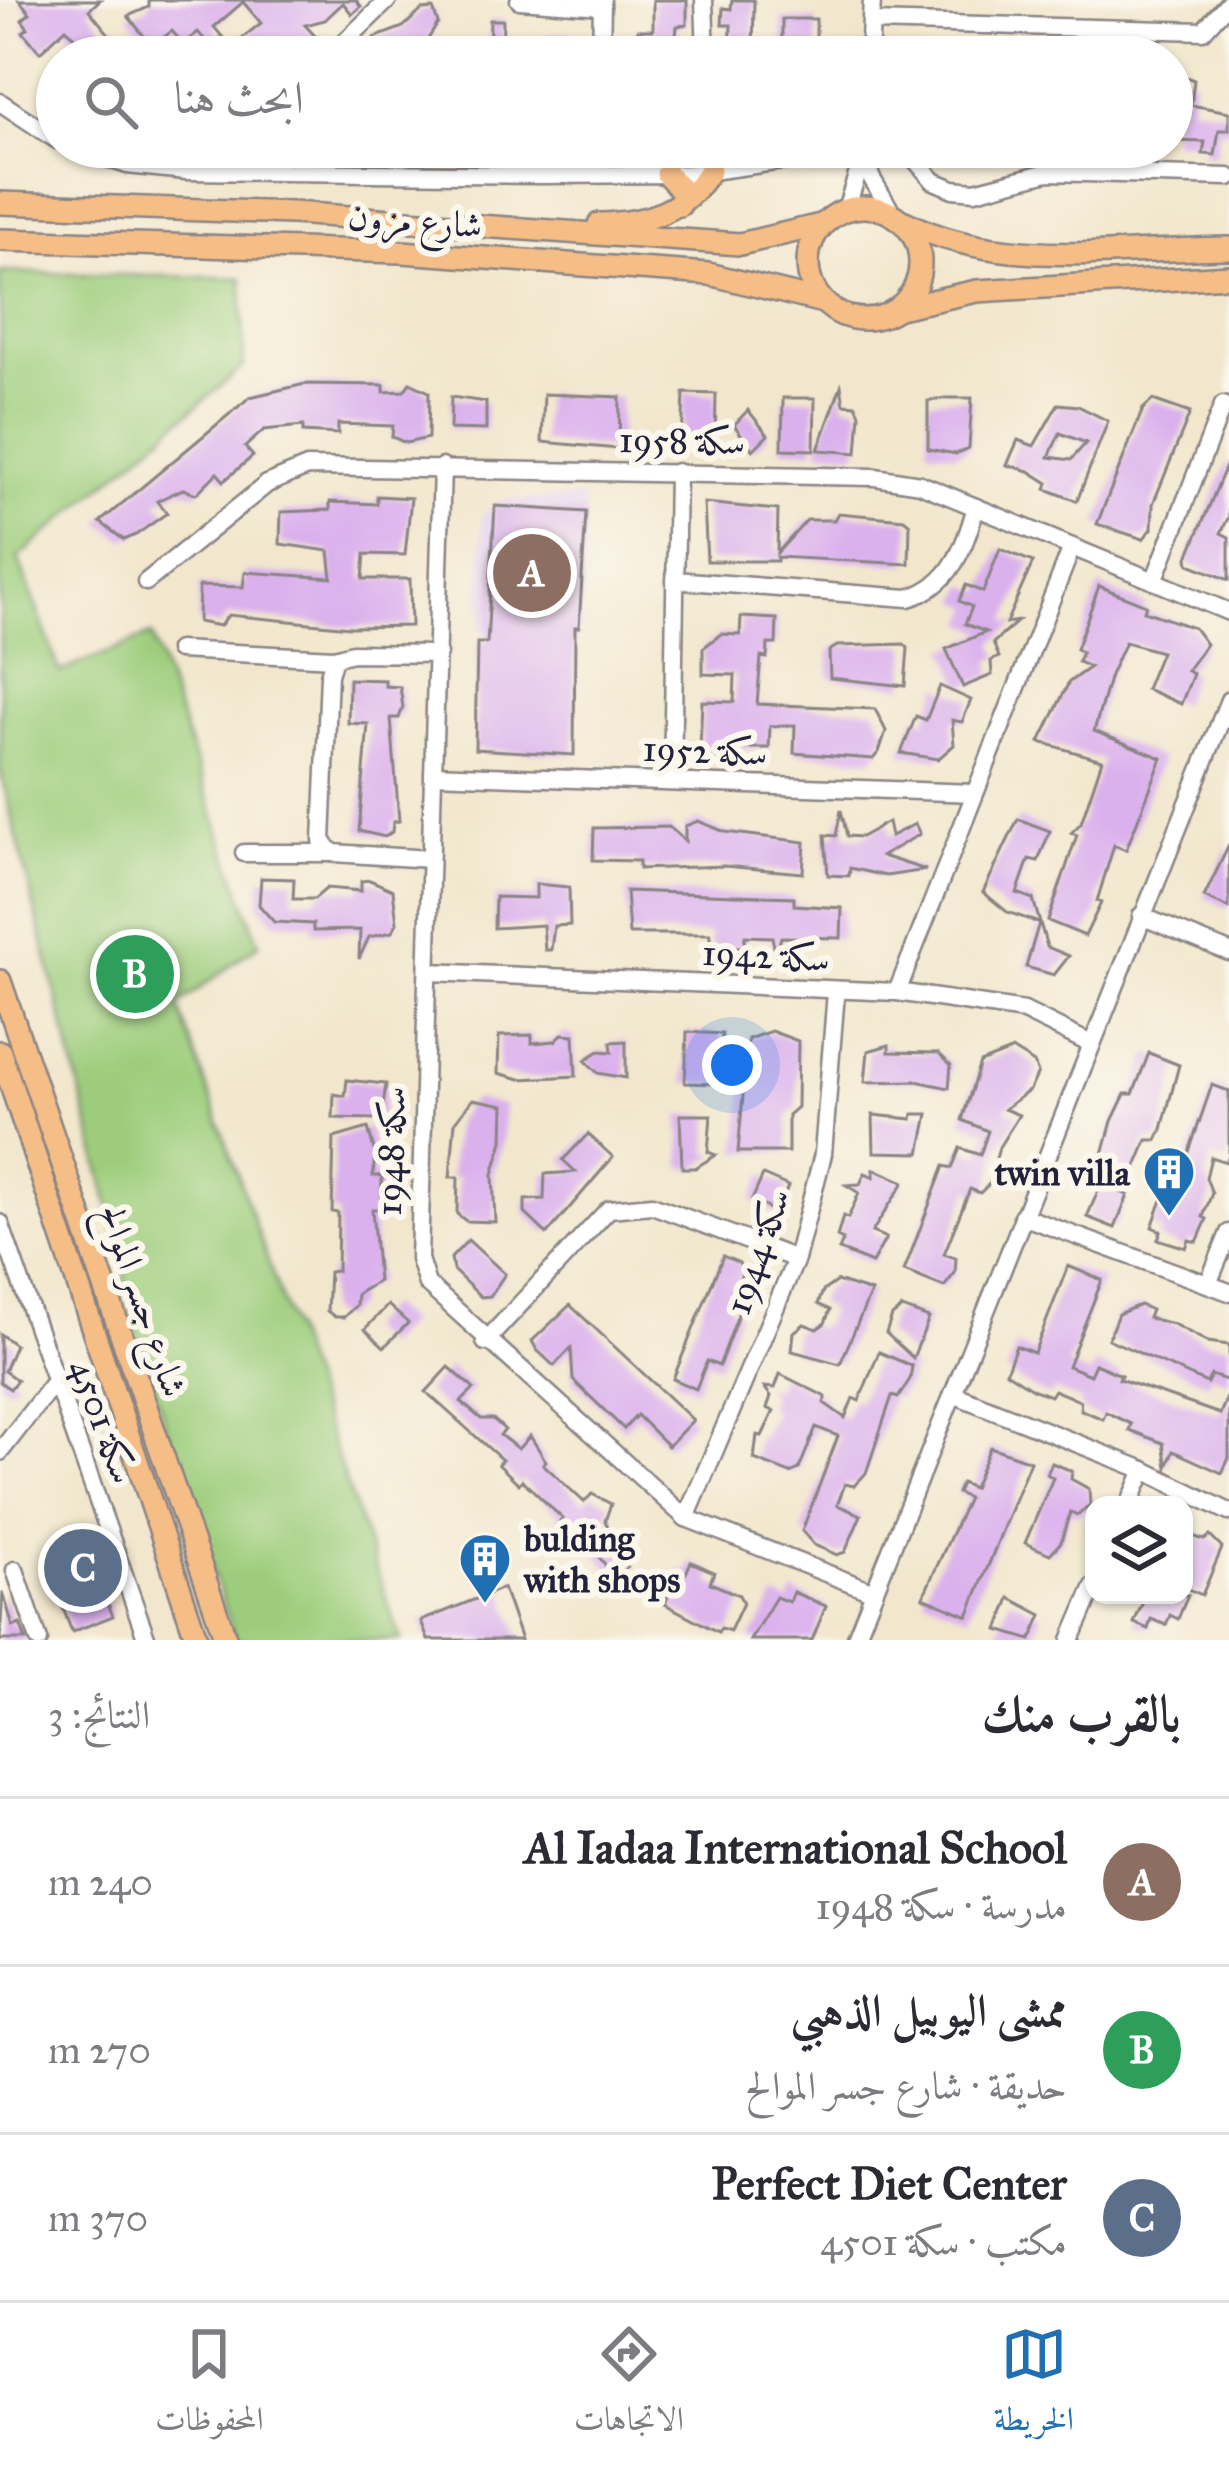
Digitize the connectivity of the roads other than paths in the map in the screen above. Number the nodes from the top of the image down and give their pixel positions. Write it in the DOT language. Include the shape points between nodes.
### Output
graph roads {
  1 [pos="388,0"];
  2 [pos="519,0"];
  3 [pos="704,0"];
  4 [pos="872,0"];
  5 [pos="1229,2"];
  6 [pos="602,3"];
  7 [pos="871,22"];
  8 [pos="350,36"];
  9 [pos="602,36"];
  10 [pos="705,36"];
  11 [pos="870,36"];
  12 [pos="0,102"];
  13 [pos="36,126"];
  14 [pos="156,168"];
  15 [pos="600,168"];
  16 [pos="684,168"];
  17 [pos="703,168"];
  18 [pos="858,168"];
  19 [pos="874,168"];
  20 [pos="923,168"];
  21 [pos="600,174"];
  22 [pos="667,174"];
  23 [pos="1229,177"];
  24 [pos="1,203"];
  25 [pos="680,206"];
  26 [pos="845,209"];
  27 [pos="898,218"];
  28 [pos="821,225"];
  29 [pos="499,226"];
  30 [pos="0,240"];
  31 [pos="78,241"];
  32 [pos="1229,248"];
  33 [pos="0,254"];
  34 [pos="1229,276"];
  35 [pos="823,302"];
  36 [pos="898,308"];
  37 [pos="1222,405"];
  38 [pos="442,467"];
  39 [pos="677,472"];
  40 [pos="976,507"];
  41 [pos="1072,547"];
  42 [pos="675,580"];
  43 [pos="1154,581"];
  44 [pos="146,582"];
  45 [pos="1229,612"];
  46 [pos="178,650"];
  47 [pos="438,654"];
  48 [pos="334,658"];
  49 [pos="1229,700"];
  50 [pos="433,774"];
  51 [pos="673,782"];
  52 [pos="975,793"];
  53 [pos="244,853"];
  54 [pos="332,854"];
  55 [pos="430,859"];
  56 [pos="1141,916"];
  57 [pos="1229,952"];
  58 [pos="430,972"];
  59 [pos="0,981"];
  60 [pos="836,992"];
  61 [pos="897,992"];
  62 [pos="1091,1044"];
  63 [pos="0,1052"];
  64 [pos="1022,1216"];
  65 [pos="0,1223"];
  66 [pos="1229,1233"];
  67 [pos="796,1259"];
  68 [pos="1208,1284"];
  69 [pos="1229,1292"];
  70 [pos="485,1342"];
  71 [pos="55,1381"];
  72 [pos="953,1394"];
  73 [pos="0,1452"];
  74 [pos="1144,1470"];
  75 [pos="1133,1496"];
  76 [pos="1229,1512"];
  77 [pos="686,1518"];
  78 [pos="15,1570"];
  79 [pos="874,1592"];
  80 [pos="1086,1604"];
  81 [pos="142,1639"];
  82 [pos="197,1639"];
  83 [pos="39,1640"];
  84 [pos="226,1640"];
  85 [pos="855,1640"];
  86 [pos="1071,1640"];
  1 -- 8 [label="street"];
  2 -- 6 [label="street"];
  3 -- 10 [label="street"];
  4 -- 7 [label="street"];
  5 -- 7 [label="street" via="1203,31"];
  6 -- 9 [label="street"];
  7 -- 11 [label="street"];
  12 -- 13 [label="street"];
  14 -- 21 [label="street"];
  15 -- 21 [label="street"];
  16 -- 22 [label="street"];
  17 -- 25 [label="main road"];
  18 -- 26 [label="street"];
  19 -- 27 [label="street"];
  20 -- 23 [label="street" via="934,181 974,191 1048,172"];
  21 -- 22 [label="street"];
  22 -- 25 [label="main road" via="682,192"];
  24 -- 29 [label="main road, شارع مزون"];
  25 -- 29 [label="main road" via="619,224"];
  26 -- 27 [label="main road" via="878,208"];
  26 -- 28 [label="main road"];
  27 -- 32 [label="main road" via="936,238 1022,251"];
  27 -- 36 [label="main road" via="921,256 920,276"];
  28 -- 29 [label="main road, شارع مزون" via="740,244"];
  28 -- 35 [label="main road" via="807,256"];
  30 -- 31 [label="main road, شارع مزون"];
  31 -- 33 [label="main road"];
  31 -- 35 [label="main road, شارع مزون" via="709,274"];
  34 -- 36 [label="main road" via="977,291"];
  35 -- 36 [label="main road" via="868,320"];
  37 -- 43 [label="street"];
  38 -- 39 [label="street, سكة 1958"];
  38 -- 44 [label="street, سكة 1958" via="292,470"];
  38 -- 47 [label="street, سكة 1948"];
  39 -- 40 [label="street, سكة 1958" via="898,479"];
  39 -- 42 [label="street"];
  40 -- 41 [label="street, سكة 1958"];
  40 -- 42 [label="street" via="953,568 908,598"];
  41 -- 43 [label="street, سكة 1958"];
  41 -- 52 [label="street"];
  42 -- 51 [label="street"];
  43 -- 45 [label="street, سكة 1958"];
  46 -- 48 [label="street"];
  47 -- 48 [label="street"];
  47 -- 50 [label="street, سكة 1948"];
  48 -- 54 [label="street" via="322,841"];
  49 -- 56 [label="street"];
  50 -- 51 [label="street, سكة 1952"];
  50 -- 55 [label="street, سكة 1948"];
  51 -- 52 [label="street, سكة 1952"];
  52 -- 61 [label="street"];
  53 -- 54 [label="street"];
  54 -- 55 [label="street"];
  55 -- 58 [label="street, سكة 1948"];
  56 -- 57 [label="street"];
  56 -- 62 [label="street"];
  58 -- 60 [label="street, سكة 1942"];
  58 -- 70 [label="street, سكة 1948" via="419,1259 427,1284"];
  59 -- 84 [label="main road, شارع جسر الموالح"];
  60 -- 61 [label="street, سكة 1942"];
  60 -- 67 [label="street, سكة 1944" via="823,1154"];
  61 -- 62 [label="street, سكة 1942" via="1024,1010"];
  62 -- 64 [label="street"];
  63 -- 82 [label="main road, شارع جسر الموالح"];
  64 -- 68 [label="street"];
  64 -- 72 [label="street"];
  65 -- 71 [label="street, سكة 4501"];
  66 -- 68 [label="street"];
  67 -- 70 [label="street" via="652,1205 609,1209"];
  67 -- 77 [label="street, سكة 1944"];
  68 -- 69 [label="street"];
  70 -- 77 [label="street, سكة 1948"];
  71 -- 73 [label="street"];
  71 -- 81 [label="street, سكة 4501"];
  72 -- 74 [label="street"];
  72 -- 79 [label="street"];
  74 -- 75 [label="street"];
  74 -- 76 [label="street"];
  77 -- 79 [label="street, سكة 1948"];
  78 -- 83 [label="street"];
  79 -- 85 [label="street"];
  80 -- 86 [label="street"];
}
